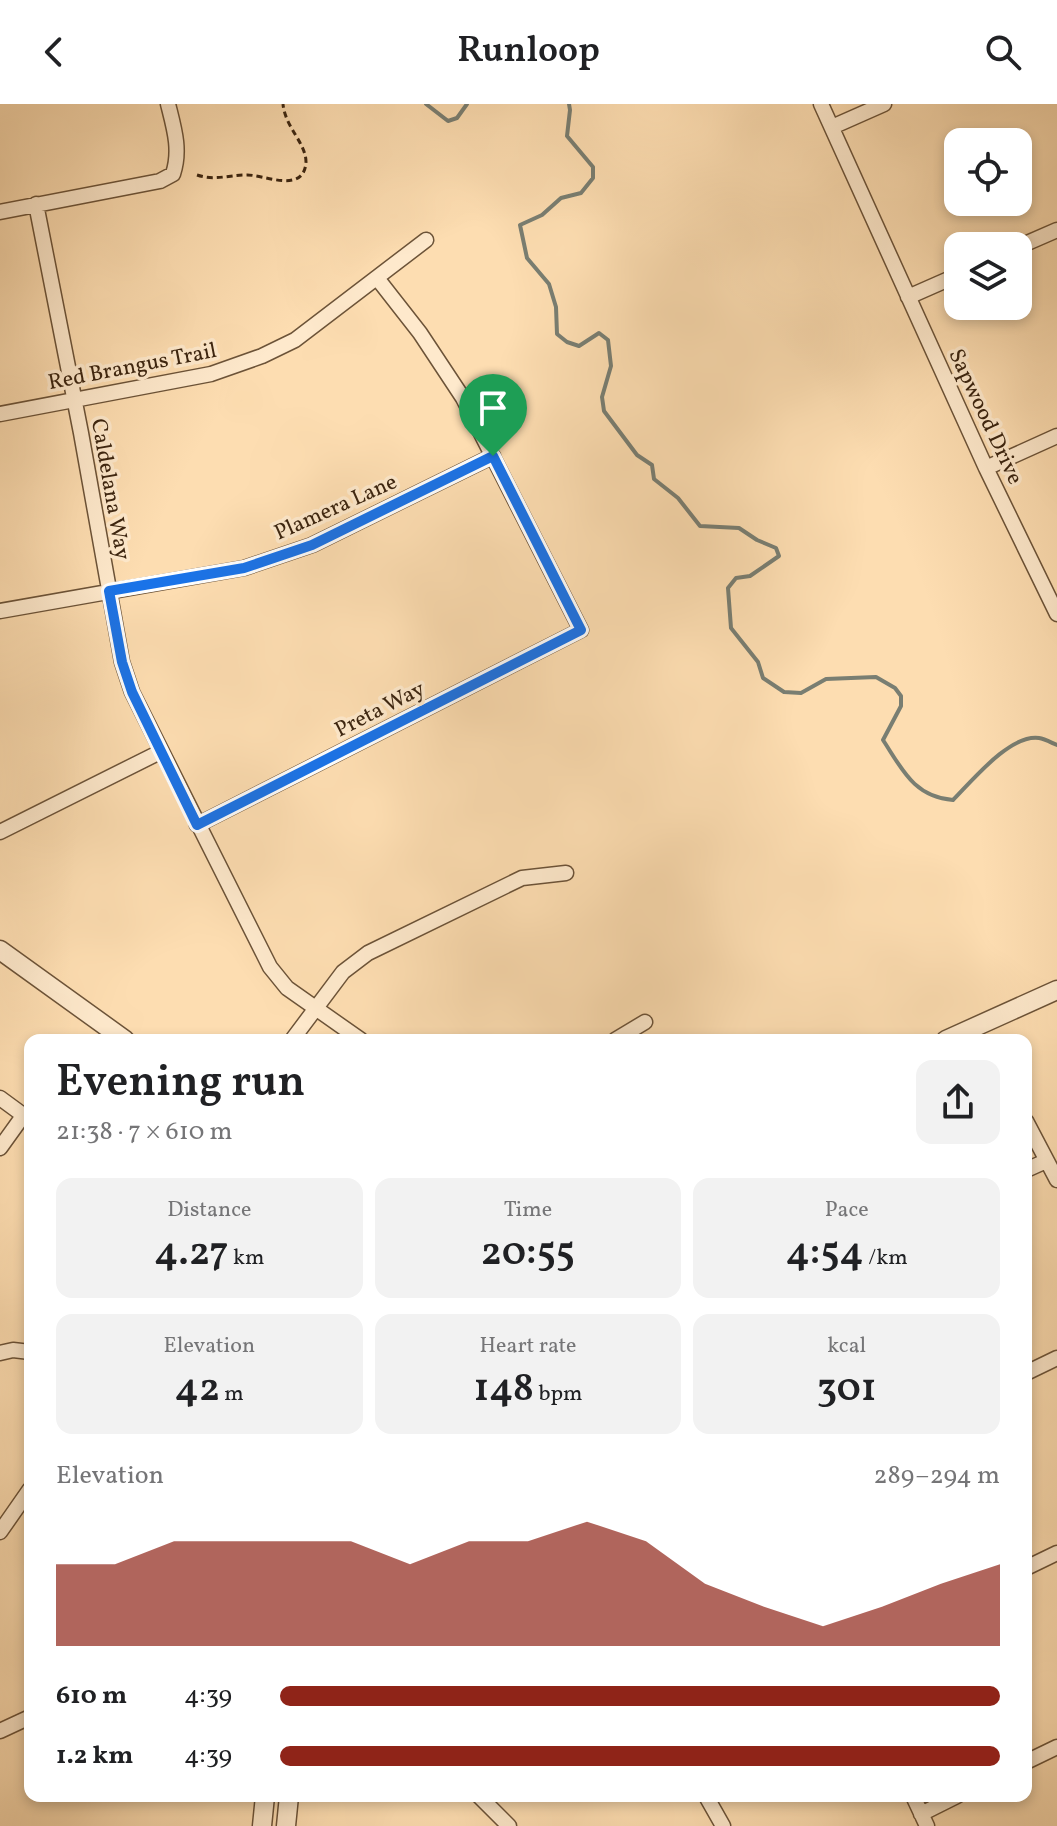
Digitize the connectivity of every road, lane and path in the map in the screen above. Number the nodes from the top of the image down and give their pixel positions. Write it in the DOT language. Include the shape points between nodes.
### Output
graph roads {
  1 [pos="168,104"];
  2 [pos="283,104"];
  3 [pos="821,104"];
  4 [pos="884,104"];
  5 [pos="832,127"];
  6 [pos="197,175"];
  7 [pos="36,204"];
  8 [pos="0,212"];
  9 [pos="1057,230"];
  10 [pos="426,240"];
  11 [pos="1032,241"];
  12 [pos="377,278"];
  13 [pos="944,281"];
  14 [pos="908,297"];
  15 [pos="73,400"];
  16 [pos="0,414"];
  17 [pos="1057,436"];
  18 [pos="493,456"];
  19 [pos="986,468"];
  20 [pos="109,591"];
  21 [pos="0,611"];
  22 [pos="1057,614"];
  23 [pos="160,752"];
  24 [pos="197,825"];
  25 [pos="0,832"];
  26 [pos="566,873"];
  27 [pos="0,950"];
  28 [pos="1057,990"];
  29 [pos="315,1007"];
  30 [pos="645,1022"];
  31 [pos="117,1034"];
  32 [pos="296,1034"];
  33 [pos="353,1034"];
  34 [pos="625,1034"];
  35 [pos="959,1034"];
  36 [pos="0,1098"];
  37 [pos="24,1116"];
  38 [pos="24,1121"];
  39 [pos="1032,1133"];
  40 [pos="0,1148"];
  41 [pos="1046,1161"];
  42 [pos="1032,1167"];
  43 [pos="1057,1180"];
  44 [pos="24,1351"];
  45 [pos="0,1353"];
  46 [pos="1057,1358"];
  47 [pos="1032,1370"];
  48 [pos="24,1498"];
  49 [pos="0,1532"];
  50 [pos="1057,1553"];
  51 [pos="1032,1565"];
  52 [pos="24,1720"];
  53 [pos="0,1731"];
  54 [pos="1057,1747"];
  55 [pos="1032,1759"];
  56 [pos="264,1802"];
  57 [pos="288,1802"];
  58 [pos="485,1802"];
  59 [pos="709,1802"];
  60 [pos="949,1802"];
  61 [pos="924,1820"];
  62 [pos="262,1826"];
  63 [pos="286,1826"];
  64 [pos="509,1826"];
  65 [pos="723,1826"];
  1 -- 7 [label="street" via="177,144 173,174 160,181"];
  2 -- 6 [label="path" via="286,122 305,158 297,177"];
  3 -- 5 [label="street, Sapwood Drive"];
  4 -- 5 [label="street"];
  5 -- 14 [label="street, Sapwood Drive"];
  7 -- 8 [label="street"];
  7 -- 15 [label="street, Caldelana Way"];
  9 -- 11 [label="street"];
  10 -- 12 [label="street, Red Brangus Trail"];
  12 -- 15 [label="street, Red Brangus Trail" via="295,340 262,356 211,374"];
  12 -- 18 [label="street" via="463,398"];
  13 -- 14 [label="street"];
  14 -- 19 [label="street, Sapwood Drive"];
  15 -- 16 [label="street, Red Brangus Trail"];
  15 -- 20 [label="street, Caldelana Way"];
  17 -- 19 [label="street"];
  18 -- 20 [label="street, Plamera Lane" via="312,545 244,568"];
  18 -- 24 [label="street, Preta Way" via="581,630"];
  19 -- 22 [label="street, Sapwood Drive"];
  20 -- 21 [label="street, Plamera Lane"];
  20 -- 23 [label="street, Caldelana Way" via="122,662"];
  23 -- 24 [label="street, Caldelana Way"];
  23 -- 25 [label="street"];
  24 -- 29 [label="street, Caldelana Way" via="270,967 287,988"];
  26 -- 29 [label="street" via="522,878 368,953 343,972"];
  27 -- 31 [label="street"];
  28 -- 35 [label="street"];
  29 -- 32 [label="street"];
  29 -- 33 [label="street, Caldelana Way"];
  30 -- 34 [label="street"];
  36 -- 37 [label="street"];
  38 -- 40 [label="street"];
  39 -- 41 [label="street"];
  41 -- 42 [label="street"];
  41 -- 43 [label="street"];
  44 -- 45 [label="street"];
  46 -- 47 [label="street"];
  48 -- 49 [label="street"];
  50 -- 51 [label="street"];
  52 -- 53 [label="street"];
  54 -- 55 [label="street"];
  56 -- 62 [label="street"];
  57 -- 63 [label="street"];
  58 -- 64 [label="street"];
  59 -- 65 [label="street"];
  60 -- 61 [label="street"];
}
